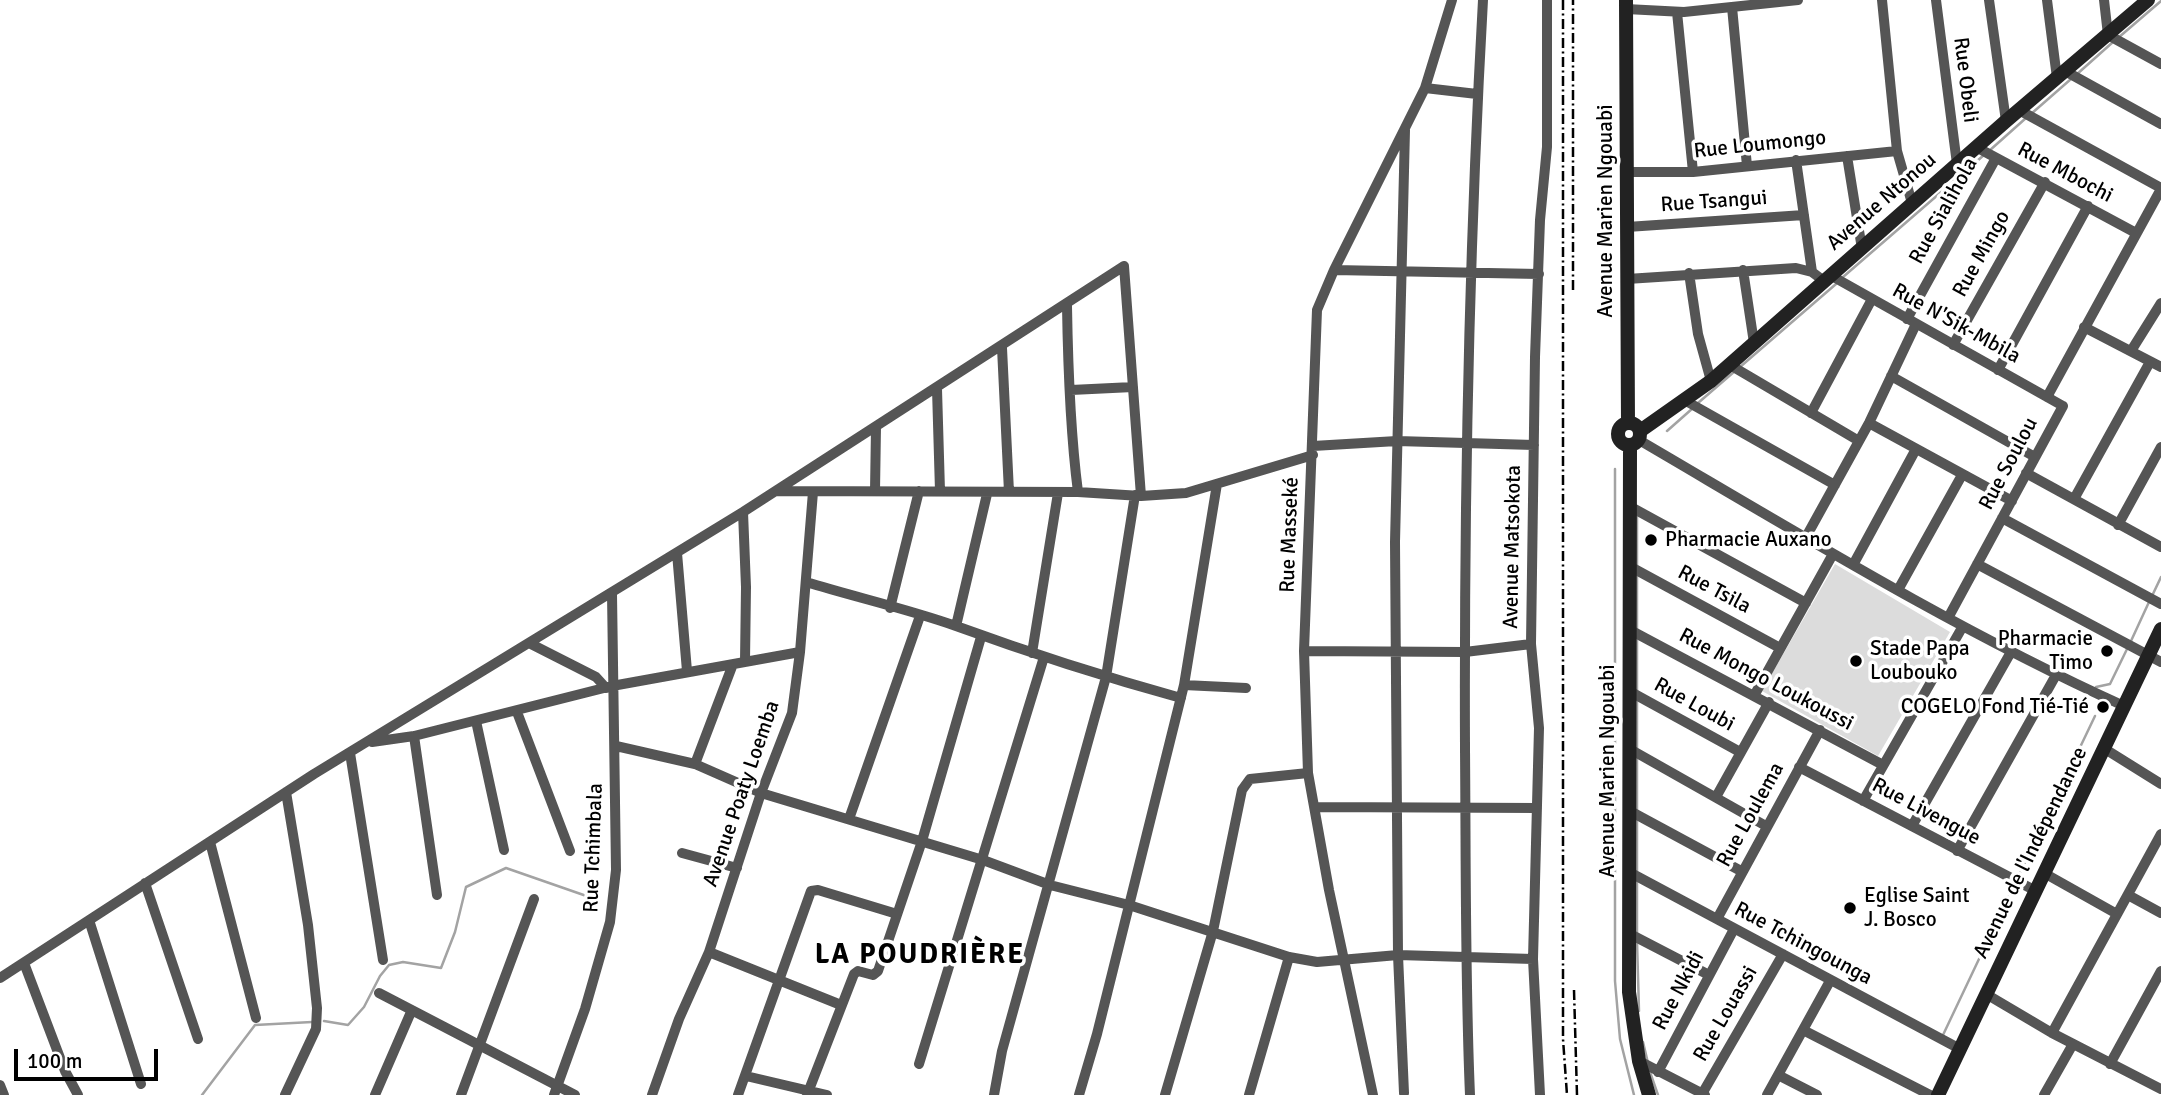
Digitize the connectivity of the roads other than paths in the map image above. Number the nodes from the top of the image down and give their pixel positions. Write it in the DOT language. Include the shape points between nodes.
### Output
graph roads {
  1 [pos="1452,0"];
  2 [pos="1483,0"];
  3 [pos="1547,0"];
  4 [pos="1798,0"];
  5 [pos="1882,0"];
  6 [pos="1936,0"];
  7 [pos="1989,0"];
  8 [pos="2046,0"];
  9 [pos="2104,0"];
  10 [pos="2148,0"];
  11 [pos="1774,1"];
  12 [pos="1626,5"];
  13 [pos="1732,7"];
  14 [pos="1677,12"];
  15 [pos="2108,35"];
  16 [pos="2161,64"];
  17 [pos="2061,75"];
  18 [pos="1425,88"];
  19 [pos="1477,94"];
  20 [pos="2019,110"];
  21 [pos="2006,121"];
  22 [pos="2161,124"];
  23 [pos="1405,128"];
  24 [pos="1976,147"];
  25 [pos="1897,151"];
  26 [pos="1847,156"];
  27 [pos="1996,158"];
  28 [pos="1796,160"];
  29 [pos="1957,164"];
  30 [pos="1747,166"];
  31 [pos="1627,172"];
  32 [pos="1693,172"];
  33 [pos="2045,182"];
  34 [pos="2161,188"];
  35 [pos="1912,203"];
  36 [pos="2088,206"];
  37 [pos="1804,215"];
  38 [pos="1627,227"];
  39 [pos="2136,233"];
  40 [pos="1862,249"];
  41 [pos="1334,270"];
  42 [pos="1743,270"];
  43 [pos="1401,273"];
  44 [pos="1689,273"];
  45 [pos="1539,274"];
  46 [pos="1471,275"];
  47 [pos="1822,276"];
  48 [pos="1627,279"];
  49 [pos="1872,299"];
  50 [pos="2161,305"];
  51 [pos="1067,306"];
  52 [pos="1912,322"];
  53 [pos="2084,327"];
  54 [pos="1754,343"];
  55 [pos="1953,345"];
  56 [pos="1002,348"];
  57 [pos="2131,351"];
  58 [pos="2150,362"];
  59 [pos="1730,365"];
  60 [pos="2161,367"];
  61 [pos="1998,370"];
  62 [pos="1891,376"];
  63 [pos="1711,381"];
  64 [pos="1133,387"];
  65 [pos="937,389"];
  66 [pos="1071,390"];
  67 [pos="1686,401"];
  68 [pos="2063,406"];
  69 [pos="1811,413"];
  70 [pos="1869,422"];
  71 [pos="876,427"];
  72 [pos="1634,435"];
  73 [pos="1397,441"];
  74 [pos="1859,441"];
  75 [pos="1465,443"];
  76 [pos="1534,445"];
  77 [pos="2161,447"];
  78 [pos="1916,449"];
  79 [pos="1313,451"];
  80 [pos="2035,457"];
  81 [pos="2026,473"];
  82 [pos="1962,475"];
  83 [pos="1217,484"];
  84 [pos="1835,485"];
  85 [pos="776,491"];
  86 [pos="874,491"];
  87 [pos="940,491"];
  88 [pos="813,492"];
  89 [pos="919,492"];
  90 [pos="1009,492"];
  91 [pos="1078,492"];
  92 [pos="1058,493"];
  93 [pos="987,494"];
  94 [pos="1138,495"];
  95 [pos="2074,499"];
  96 [pos="2011,501"];
  97 [pos="1629,506"];
  98 [pos="743,512"];
  99 [pos="2002,518"];
  100 [pos="2118,525"];
  101 [pos="1806,537"];
  102 [pos="2161,547"];
  103 [pos="677,553"];
  104 [pos="1833,554"];
  105 [pos="1977,564"];
  106 [pos="1853,565"];
  107 [pos="1629,566"];
  108 [pos="806,582"];
  109 [pos="1898,590"];
  110 [pos="612,594"];
  111 [pos="1806,603"];
  112 [pos="2161,604"];
  113 [pos="890,608"];
  114 [pos="920,616"];
  115 [pos="1948,618"];
  116 [pos="956,626"];
  117 [pos="1963,626"];
  118 [pos="2161,629"];
  119 [pos="1630,630"];
  120 [pos="981,637"];
  121 [pos="531,644"];
  122 [pos="1531,644"];
  123 [pos="1780,648"];
  124 [pos="1304,651"];
  125 [pos="800,652"];
  126 [pos="1396,652"];
  127 [pos="1465,652"];
  128 [pos="2011,652"];
  129 [pos="1032,653"];
  130 [pos="1044,657"];
  131 [pos="2155,659"];
  132 [pos="739,663"];
  133 [pos="687,671"];
  134 [pos="2056,676"];
  135 [pos="1106,677"];
  136 [pos="1184,685"];
  137 [pos="609,687"];
  138 [pos="1246,688"];
  139 [pos="1629,691"];
  140 [pos="1755,694"];
  141 [pos="1181,698"];
  142 [pos="1769,702"];
  143 [pos="2124,706"];
  144 [pos="517,712"];
  145 [pos="476,722"];
  146 [pos="1820,730"];
  147 [pos="414,736"];
  148 [pos="367,742"];
  149 [pos="616,746"];
  150 [pos="1629,748"];
  151 [pos="2105,749"];
  152 [pos="1740,752"];
  153 [pos="350,753"];
  154 [pos="695,764"];
  155 [pos="1883,765"];
  156 [pos="1799,767"];
  157 [pos="1308,774"];
  158 [pos="2161,784"];
  159 [pos="286,792"];
  160 [pos="761,793"];
  161 [pos="1716,797"];
  162 [pos="1863,801"];
  163 [pos="1315,807"];
  164 [pos="1396,808"];
  165 [pos="1466,808"];
  166 [pos="1537,808"];
  167 [pos="1628,810"];
  168 [pos="849,819"];
  169 [pos="1766,826"];
  170 [pos="1912,826"];
  171 [pos="2161,834"];
  172 [pos="922,841"];
  173 [pos="210,842"];
  174 [pos="504,850"];
  175 [pos="569,851"];
  176 [pos="1957,851"];
  177 [pos="682,853"];
  178 [pos="983,860"];
  179 [pos="737,868"];
  180 [pos="1741,871"];
  181 [pos="1629,872"];
  182 [pos="2045,873"];
  183 [pos="145,883"];
  184 [pos="1050,885"];
  185 [pos="2036,891"];
  186 [pos="437,895"];
  187 [pos="2128,895"];
  188 [pos="534,899"];
  189 [pos="1129,905"];
  190 [pos="2161,913"];
  191 [pos="897,914"];
  192 [pos="2117,914"];
  193 [pos="1717,919"];
  194 [pos="89,920"];
  195 [pos="1734,929"];
  196 [pos="1213,931"];
  197 [pos="1630,934"];
  198 [pos="709,952"];
  199 [pos="1783,954"];
  200 [pos="1398,955"];
  201 [pos="1289,957"];
  202 [pos="1466,958"];
  203 [pos="1343,959"];
  204 [pos="1533,959"];
  205 [pos="383,960"];
  206 [pos="24,962"];
  207 [pos="2161,971"];
  208 [pos="1709,975"];
  209 [pos="0,978"];
  210 [pos="780,980"];
  211 [pos="1830,981"];
  212 [pos="379,993"];
  213 [pos="1986,994"];
  214 [pos="841,1005"];
  215 [pos="411,1012"];
  216 [pos="256,1018"];
  217 [pos="1803,1030"];
  218 [pos="2052,1033"];
  219 [pos="198,1039"];
  220 [pos="2073,1044"];
  221 [pos="481,1048"];
  222 [pos="1960,1049"];
  223 [pos="1639,1060"];
  224 [pos="919,1064"];
  225 [pos="2110,1064"];
  226 [pos="1658,1072"];
  227 [pos="1778,1075"];
  228 [pos="746,1076"];
  229 [pos="141,1084"];
  230 [pos="0,1085"];
  231 [pos="2161,1089"];
  232 [pos="556,1091"];
  233 [pos="808,1093"];
  234 [pos="1404,1093"];
  235 [pos="1704,1094"];
  236 [pos="4,1095"];
  237 [pos="78,1095"];
  238 [pos="285,1095"];
  239 [pos="375,1095"];
  240 [pos="461,1095"];
  241 [pos="575,1095"];
  242 [pos="652,1095"];
  243 [pos="738,1095"];
  244 [pos="827,1095"];
  245 [pos="994,1095"];
  246 [pos="1079,1095"];
  247 [pos="1165,1095"];
  248 [pos="1249,1095"];
  249 [pos="1373,1095"];
  250 [pos="1470,1095"];
  251 [pos="1540,1095"];
  252 [pos="1649,1095"];
  253 [pos="1767,1095"];
  254 [pos="1817,1095"];
  255 [pos="1930,1095"];
  256 [pos="1938,1095"];
  257 [pos="2044,1095"];
  1 -- 18 [label="street, Rue Masseké"];
  2 -- 19 [label="street"];
  3 -- 45 [label="street, Avenue Matsokota" via="1547,147"];
  4 -- 11 [label="street"];
  5 -- 25 [label="street"];
  6 -- 29 [label="street, Rue Obeli"];
  7 -- 21 [label="street"];
  8 -- 17 [label="street"];
  9 -- 15 [label="street"];
  10 -- 15 [label="street, Avenue Ntonou"];
  11 -- 13 [label="street"];
  12 -- 14 [label="street"];
  12 -- 31 [label="street, Avenue Marien Ngouabi"];
  13 -- 14 [label="street"];
  13 -- 30 [label="street"];
  14 -- 32 [label="street"];
  15 -- 16 [label="street"];
  15 -- 17 [label="street, Avenue Ntonou"];
  17 -- 20 [label="street, Avenue Ntonou"];
  17 -- 22 [label="street"];
  18 -- 19 [label="street"];
  18 -- 23 [label="street, Rue Masseké"];
  19 -- 46 [label="street"];
  20 -- 21 [label="street, Avenue Ntonou"];
  20 -- 34 [label="street"];
  21 -- 24 [label="street, Avenue Ntonou"];
  23 -- 41 [label="street, Rue Masseké"];
  23 -- 43 [label="street"];
  24 -- 27 [label="street, Rue Mbochi"];
  24 -- 29 [label="street, Avenue Ntonou"];
  25 -- 26 [label="street, Rue Loumongo"];
  25 -- 35 [label="street"];
  26 -- 28 [label="street, Rue Loumongo"];
  26 -- 40 [label="street"];
  27 -- 33 [label="street, Rue Mbochi"];
  27 -- 52 [label="street, Rue Sialihola"];
  28 -- 30 [label="street, Rue Loumongo"];
  28 -- 37 [label="street"];
  29 -- 35 [label="street, Avenue Ntonou"];
  30 -- 32 [label="street, Rue Loumongo"];
  31 -- 32 [label="street, Rue Loumongo"];
  31 -- 38 [label="street, Avenue Marien Ngouabi"];
  33 -- 36 [label="street, Rue Mbochi"];
  33 -- 55 [label="street, Rue Mingo"];
  34 -- 39 [label="street, Rue Soulou"];
  35 -- 40 [label="street, Avenue Ntonou"];
  36 -- 39 [label="street, Rue Mbochi"];
  36 -- 61 [label="street"];
  37 -- 38 [label="street, Rue Tsangui"];
  37 -- 47 [label="street"];
  38 -- 48 [label="street, Avenue Marien Ngouabi"];
  39 -- 53 [label="street, Rue Soulou"];
  40 -- 47 [label="street, Avenue Ntonou"];
  41 -- 43 [label="street"];
  41 -- 79 [label="street, Rue Masseké" via="1317,310"];
  42 -- 44 [label="street"];
  42 -- 47 [label="street" via="1796,268"];
  42 -- 54 [label="street"];
  43 -- 46 [label="street"];
  43 -- 73 [label="street"];
  44 -- 48 [label="street"];
  44 -- 63 [label="street"];
  45 -- 46 [label="street"];
  45 -- 76 [label="street, Avenue Matsokota"];
  46 -- 75 [label="street"];
  47 -- 49 [label="street, Rue N'Sik-Mbila"];
  47 -- 54 [label="street, Avenue Ntonou"];
  48 -- 72 [label="street, Avenue Marien Ngouabi"];
  49 -- 52 [label="street, Rue N'Sik-Mbila"];
  49 -- 69 [label="street"];
  50 -- 57 [label="street"];
  51 -- 56 [label="street"];
  51 -- 64 [label="street" via="1124,266"];
  51 -- 66 [label="street"];
  52 -- 55 [label="street, Rue N'Sik-Mbila"];
  52 -- 62 [label="street, Rue Sialihola"];
  53 -- 57 [label="street"];
  53 -- 68 [label="street, Rue Soulou" via="2047,397"];
  54 -- 59 [label="street, Avenue Ntonou"];
  55 -- 61 [label="street, Rue N'Sik-Mbila"];
  56 -- 65 [label="street"];
  56 -- 90 [label="street"];
  57 -- 58 [label="street"];
  58 -- 60 [label="street"];
  58 -- 95 [label="street"];
  59 -- 63 [label="street, Avenue Ntonou"];
  59 -- 69 [label="street"];
  61 -- 68 [label="street, Rue N'Sik-Mbila"];
  62 -- 70 [label="street, Rue Sialihola"];
  62 -- 80 [label="street"];
  63 -- 67 [label="street, Avenue Ntonou"];
  64 -- 66 [label="street"];
  64 -- 94 [label="street"];
  65 -- 71 [label="street"];
  65 -- 87 [label="street"];
  66 -- 91 [label="street" via="1069,420"];
  67 -- 72 [label="street, Avenue Ntonou"];
  67 -- 84 [label="street"];
  68 -- 80 [label="street, Rue Soulou"];
  69 -- 74 [label="street"];
  70 -- 74 [label="street, Rue Sialihola"];
  70 -- 78 [label="street"];
  71 -- 85 [label="street"];
  71 -- 86 [label="street"];
  72 -- 97 [label="street, Avenue Marien Ngouabi"];
  72 -- 101 [label="street"];
  73 -- 75 [label="street"];
  73 -- 79 [label="street"];
  73 -- 126 [label="street"];
  74 -- 84 [label="street, Rue Sialihola"];
  75 -- 76 [label="street"];
  75 -- 127 [label="street"];
  76 -- 122 [label="street, Avenue Matsokota"];
  77 -- 100 [label="street"];
  78 -- 82 [label="street"];
  78 -- 106 [label="street"];
  79 -- 83 [label="street"];
  79 -- 124 [label="street, Rue Masseké"];
  80 -- 81 [label="street, Rue Soulou"];
  81 -- 95 [label="street"];
  81 -- 96 [label="street, Rue Soulou"];
  82 -- 96 [label="street"];
  82 -- 109 [label="street"];
  83 -- 94 [label="street" via="1186,493"];
  83 -- 136 [label="street"];
  84 -- 101 [label="street, Rue Sialihola"];
  85 -- 88 [label="street"];
  85 -- 98 [label="street"];
  86 -- 88 [label="street"];
  86 -- 89 [label="street"];
  87 -- 89 [label="street"];
  87 -- 93 [label="street"];
  88 -- 108 [label="street, Avenue Poaty Loemba"];
  89 -- 113 [label="street"];
  90 -- 92 [label="street"];
  90 -- 93 [label="street"];
  91 -- 92 [label="street"];
  91 -- 94 [label="street"];
  92 -- 129 [label="street"];
  93 -- 116 [label="street"];
  94 -- 135 [label="street"];
  95 -- 100 [label="street"];
  96 -- 99 [label="street, Rue Soulou"];
  97 -- 107 [label="street, Avenue Marien Ngouabi"];
  97 -- 111 [label="street"];
  98 -- 103 [label="street"];
  98 -- 132 [label="street"];
  99 -- 105 [label="street, Rue Soulou"];
  99 -- 112 [label="street"];
  100 -- 102 [label="street"];
  101 -- 104 [label="street"];
  103 -- 110 [label="street"];
  103 -- 133 [label="street"];
  104 -- 106 [label="street"];
  104 -- 111 [label="street"];
  105 -- 115 [label="street, Rue Soulou"];
  105 -- 131 [label="street"];
  106 -- 109 [label="street"];
  107 -- 119 [label="street, Avenue Marien Ngouabi"];
  107 -- 123 [label="street, Rue Tsila"];
  108 -- 113 [label="street"];
  108 -- 125 [label="street, Avenue Poaty Loemba"];
  109 -- 115 [label="street"];
  110 -- 121 [label="street"];
  110 -- 137 [label="street, Rue Tchimbala"];
  111 -- 123 [label="street"];
  113 -- 114 [label="street"];
  114 -- 116 [label="street"];
  114 -- 168 [label="street"];
  115 -- 117 [label="street"];
  116 -- 120 [label="street"];
  117 -- 128 [label="street"];
  117 -- 155 [label="street"];
  118 -- 131 [label="street, Avenue de l'Indépendance"];
  119 -- 139 [label="street, Avenue Marien Ngouabi"];
  119 -- 140 [label="street, Rue Mongo Loukoussi"];
  120 -- 129 [label="street"];
  120 -- 172 [label="street"];
  121 -- 137 [label="street"];
  121 -- 148 [label="street"];
  122 -- 127 [label="street"];
  122 -- 166 [label="street, Avenue Matsokota" via="1539,728"];
  123 -- 140 [label="street"];
  124 -- 126 [label="street"];
  124 -- 157 [label="street, Rue Masseké"];
  125 -- 132 [label="street"];
  125 -- 160 [label="street, Avenue Poaty Loemba" via="792,713"];
  126 -- 127 [label="street"];
  126 -- 164 [label="street"];
  127 -- 165 [label="street"];
  128 -- 134 [label="street"];
  128 -- 170 [label="street"];
  129 -- 130 [label="street"];
  130 -- 135 [label="street"];
  130 -- 178 [label="street"];
  131 -- 143 [label="street, Avenue de l'Indépendance"];
  132 -- 133 [label="street"];
  132 -- 154 [label="street"];
  133 -- 137 [label="street"];
  134 -- 143 [label="street"];
  134 -- 176 [label="street"];
  135 -- 141 [label="street"];
  135 -- 184 [label="street"];
  136 -- 138 [label="street"];
  136 -- 141 [label="street"];
  137 -- 144 [label="street"];
  137 -- 149 [label="street, Rue Tchimbala"];
  139 -- 150 [label="street, Avenue Marien Ngouabi"];
  139 -- 152 [label="street, Rue Loubi"];
  140 -- 142 [label="street, Rue Mongo Loukoussi"];
  141 -- 189 [label="street"];
  142 -- 146 [label="street, Rue Mongo Loukoussi"];
  142 -- 152 [label="street"];
  143 -- 151 [label="street, Avenue de l'Indépendance"];
  144 -- 145 [label="street"];
  144 -- 175 [label="street"];
  145 -- 147 [label="street"];
  145 -- 174 [label="street"];
  146 -- 155 [label="street, Rue Mongo Loukoussi"];
  146 -- 156 [label="street, Rue Loulema"];
  147 -- 148 [label="street"];
  147 -- 186 [label="street"];
  148 -- 153 [label="street"];
  149 -- 154 [label="street"];
  149 -- 232 [label="street, Rue Tchimbala" via="616,870 610,922"];
  150 -- 161 [label="street"];
  150 -- 167 [label="street, Avenue Marien Ngouabi"];
  151 -- 158 [label="street"];
  151 -- 182 [label="street, Avenue de l'Indépendance"];
  152 -- 161 [label="street"];
  153 -- 159 [label="street"];
  153 -- 205 [label="street"];
  154 -- 160 [label="street"];
  155 -- 162 [label="street"];
  156 -- 162 [label="street, Rue Livengue"];
  156 -- 169 [label="street, Rue Loulema"];
  157 -- 163 [label="street, Rue Masseké"];
  157 -- 196 [label="street" via="1245,782"];
  159 -- 173 [label="street"];
  159 -- 238 [label="street" via="317,1008 316,1029"];
  160 -- 168 [label="street"];
  160 -- 179 [label="street, Avenue Poaty Loemba"];
  161 -- 169 [label="street"];
  162 -- 170 [label="street, Rue Livengue"];
  163 -- 164 [label="street"];
  163 -- 203 [label="street, Rue Masseké"];
  164 -- 165 [label="street"];
  164 -- 200 [label="street"];
  165 -- 166 [label="street"];
  165 -- 202 [label="street"];
  166 -- 204 [label="street, Avenue Matsokota"];
  167 -- 180 [label="street"];
  167 -- 181 [label="street, Avenue Marien Ngouabi"];
  168 -- 172 [label="street"];
  169 -- 180 [label="street, Rue Loulema"];
  170 -- 176 [label="street, Rue Livengue"];
  171 -- 187 [label="street"];
  172 -- 178 [label="street"];
  172 -- 191 [label="street"];
  173 -- 183 [label="street"];
  173 -- 216 [label="street"];
  176 -- 185 [label="street, Rue Livengue"];
  177 -- 179 [label="street"];
  178 -- 184 [label="street"];
  178 -- 224 [label="street"];
  179 -- 198 [label="street, Avenue Poaty Loemba"];
  180 -- 193 [label="street, Rue Loulema"];
  181 -- 193 [label="street, Rue Tchingounga"];
  181 -- 197 [label="street, Avenue Marien Ngouabi"];
  182 -- 185 [label="street, Avenue de l'Indépendance"];
  182 -- 192 [label="street"];
  183 -- 194 [label="street"];
  183 -- 219 [label="street"];
  184 -- 189 [label="street"];
  184 -- 245 [label="street" via="1002,1051"];
  185 -- 213 [label="street, Avenue de l'Indépendance"];
  187 -- 190 [label="street"];
  187 -- 192 [label="street"];
  188 -- 221 [label="street"];
  189 -- 196 [label="street"];
  189 -- 246 [label="street"];
  191 -- 210 [label="street" via="811,891"];
  191 -- 214 [label="street" via="878,971 873,975 856,972"];
  192 -- 218 [label="street"];
  193 -- 195 [label="street, Rue Tchingounga"];
  194 -- 206 [label="street"];
  194 -- 229 [label="street"];
  195 -- 199 [label="street, Rue Tchingounga"];
  195 -- 208 [label="street, Rue Nkidi"];
  196 -- 201 [label="street"];
  196 -- 247 [label="street"];
  197 -- 208 [label="street"];
  197 -- 223 [label="street, Avenue Marien Ngouabi" via="1630,1001"];
  198 -- 210 [label="street"];
  198 -- 242 [label="street, Avenue Poaty Loemba"];
  199 -- 211 [label="street, Rue Tchingounga"];
  199 -- 235 [label="street, Rue Louassi"];
  200 -- 202 [label="street"];
  200 -- 203 [label="street"];
  200 -- 234 [label="street"];
  201 -- 203 [label="street" via="1317,962"];
  201 -- 248 [label="street"];
  202 -- 204 [label="street"];
  202 -- 250 [label="street"];
  203 -- 249 [label="street, Rue Masseké"];
  204 -- 251 [label="street, Avenue Matsokota"];
  206 -- 209 [label="street"];
  206 -- 237 [label="street"];
  207 -- 225 [label="street"];
  208 -- 226 [label="street, Rue Nkidi"];
  210 -- 214 [label="street"];
  210 -- 228 [label="street"];
  211 -- 217 [label="street"];
  211 -- 222 [label="street, Rue Tchingounga"];
  212 -- 215 [label="street"];
  213 -- 218 [label="street"];
  213 -- 222 [label="street, Avenue de l'Indépendance"];
  214 -- 233 [label="street"];
  215 -- 221 [label="street"];
  215 -- 239 [label="street"];
  217 -- 227 [label="street"];
  217 -- 255 [label="street"];
  218 -- 220 [label="street"];
  220 -- 225 [label="street"];
  220 -- 257 [label="street"];
  221 -- 232 [label="street"];
  221 -- 240 [label="street"];
  222 -- 256 [label="street, Avenue de l'Indépendance"];
  223 -- 226 [label="street"];
  223 -- 252 [label="street, Avenue Marien Ngouabi"];
  225 -- 231 [label="street"];
  226 -- 235 [label="street"];
  227 -- 253 [label="street"];
  227 -- 254 [label="street"];
  228 -- 233 [label="street"];
  228 -- 243 [label="street"];
  230 -- 236 [label="street"];
  232 -- 241 [label="street"];
  233 -- 244 [label="street"];
}
